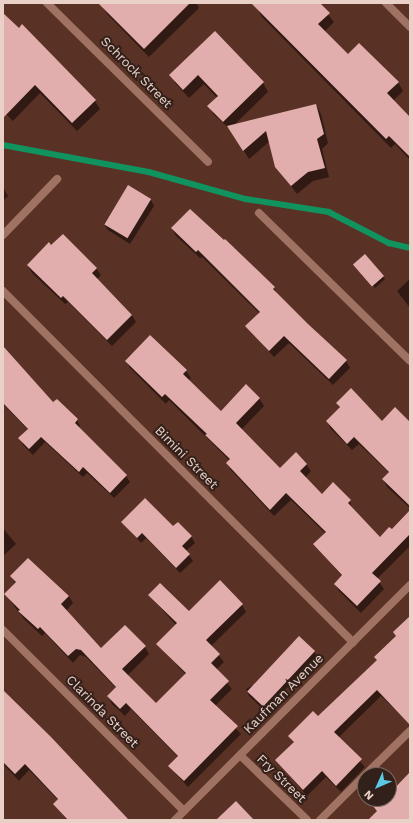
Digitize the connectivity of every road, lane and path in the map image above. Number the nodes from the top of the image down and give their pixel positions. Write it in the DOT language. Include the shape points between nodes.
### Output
graph roads {
  1 [pos="47,3"];
  2 [pos="386,3"];
  3 [pos="410,27"];
  4 [pos="208,162"];
  5 [pos="57,180"];
  6 [pos="259,213"];
  7 [pos="3,235"];
  8 [pos="3,291"];
  9 [pos="410,361"];
  10 [pos="410,585"];
  11 [pos="3,630"];
  12 [pos="353,642"];
  13 [pos="410,731"];
  14 [pos="240,755"];
  15 [pos="373,767"];
  16 [pos="357,783"];
  17 [pos="184,811"];
  18 [pos="174,820"];
  19 [pos="307,820"];
  20 [pos="320,820"];
  1 -- 4 [label="street, Schrock Street"];
  2 -- 3 [label="street"];
  5 -- 7 [label="street"];
  6 -- 9 [label="street"];
  8 -- 12 [label="street, Bimini Street"];
  10 -- 12 [label="street, Kaufman Avenue"];
  11 -- 17 [label="street, Clarinda Street"];
  12 -- 14 [label="street, Kaufman Avenue"];
  13 -- 15 [label="street"];
  14 -- 17 [label="street, Kaufman Avenue"];
  14 -- 19 [label="street, Fry Street"];
  16 -- 20 [label="street"];
  17 -- 18 [label="street, Kaufman Avenue"];
}
